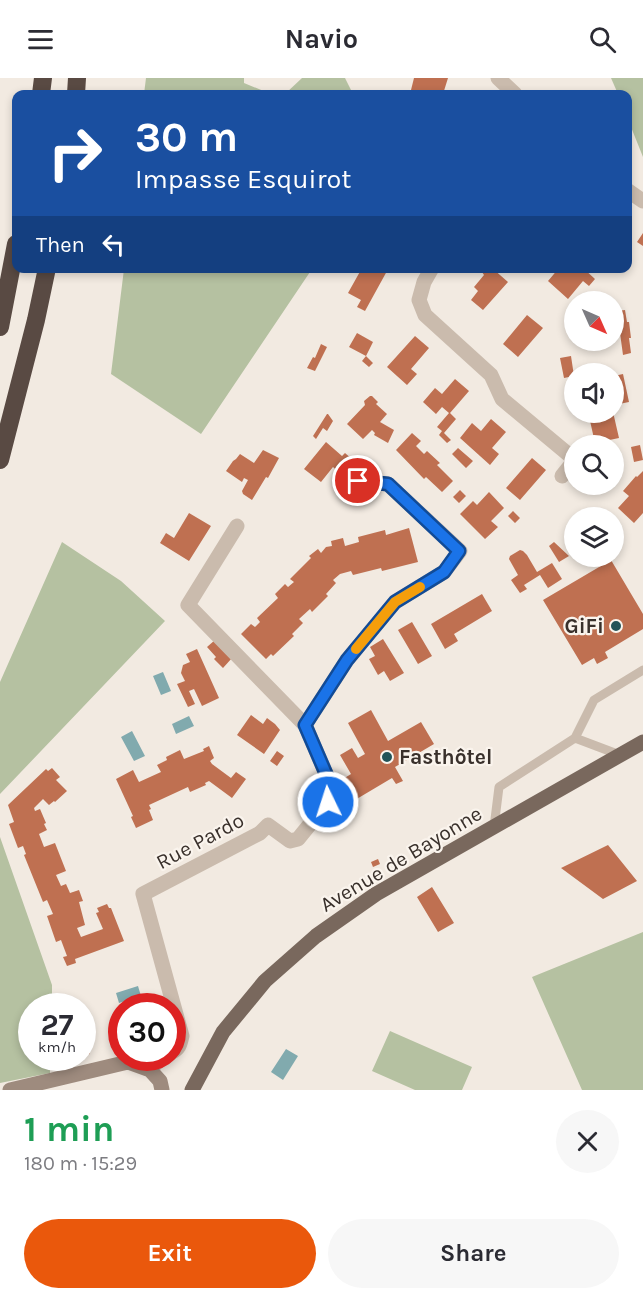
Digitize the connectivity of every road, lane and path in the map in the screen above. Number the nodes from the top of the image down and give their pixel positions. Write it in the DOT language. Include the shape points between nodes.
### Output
graph roads {
  1 [pos="498,78"];
  2 [pos="511,90"];
  3 [pos="12,267"];
  4 [pos="45,273"];
  5 [pos="429,273"];
  6 [pos="0,327"];
  7 [pos="564,452"];
  8 [pos="0,460"];
  9 [pos="564,473"];
  10 [pos="562,476"];
  11 [pos="358,481"];
  12 [pos="237,526"];
  13 [pos="643,670"];
  14 [pos="305,725"];
  15 [pos="575,738"];
  16 [pos="643,742"];
  17 [pos="620,755"];
  18 [pos="494,827"];
  19 [pos="170,993"];
  20 [pos="108,1067"];
  21 [pos="151,1071"];
  22 [pos="194,1087"];
  23 [pos="10,1090"];
  24 [pos="162,1090"];
  1 -- 2 [label="street"];
  3 -- 6 [label="highway"];
  4 -- 8 [label="highway"];
  5 -- 7 [label="street" via="419,300 425,315 491,375 502,399"];
  9 -- 10 [label="street"];
  11 -- 14 [label="street" via="388,484 459,551 444,572 395,602 347,660"];
  12 -- 14 [label="street, Rue Pardo" via="188,605"];
  13 -- 15 [label="lane" via="594,700"];
  14 -- 19 [label="street, Rue Pardo" via="330,783 328,802 298,839 290,841 268,825 260,833 143,894"];
  15 -- 17 [label="lane"];
  15 -- 18 [label="lane" via="499,787"];
  16 -- 17 [label="main road, Avenue de Bayonne"];
  17 -- 18 [label="main road, Avenue de Bayonne"];
  18 -- 22 [label="main road, Avenue de Bayonne" via="376,894 315,936 265,981 223,1032"];
  20 -- 23 [label="street"];
  21 -- 24 [label="street"];
}
